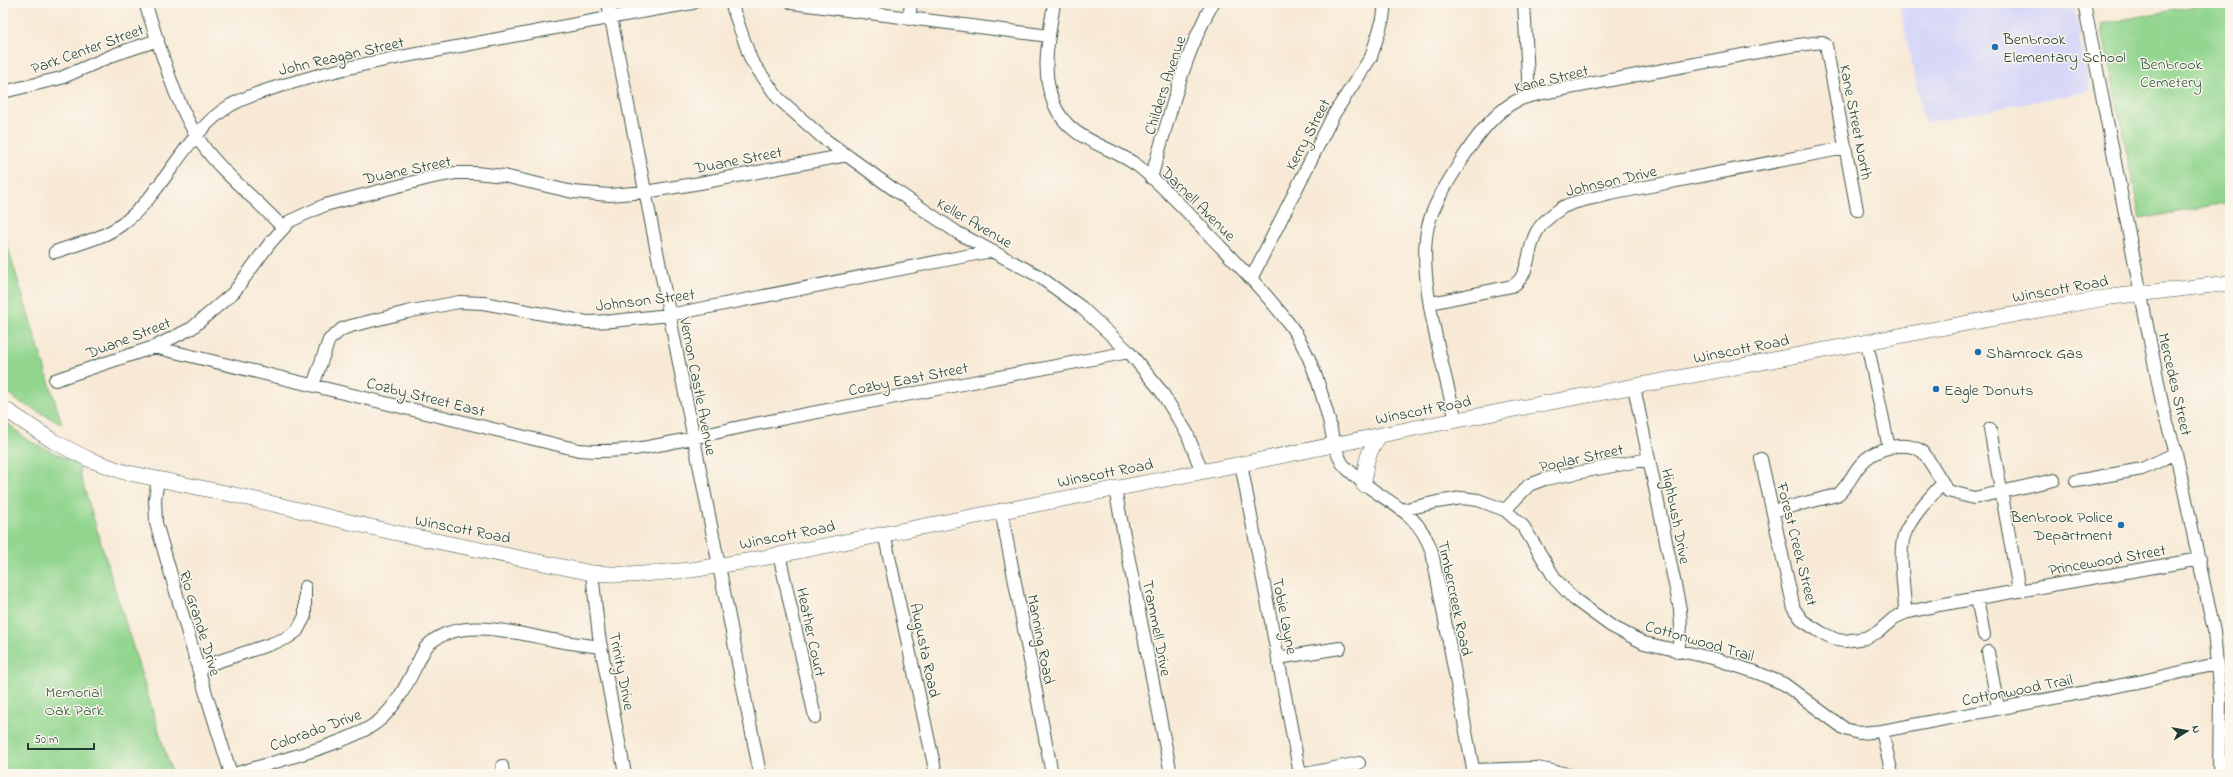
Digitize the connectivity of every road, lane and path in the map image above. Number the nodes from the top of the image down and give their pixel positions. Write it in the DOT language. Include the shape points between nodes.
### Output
graph roads {
  1 [pos="145,3"];
  2 [pos="608,3"];
  3 [pos="693,3"];
  4 [pos="731,3"];
  5 [pos="792,3"];
  6 [pos="911,3"];
  7 [pos="1054,3"];
  8 [pos="1213,3"];
  9 [pos="1385,3"];
  10 [pos="1524,3"];
  11 [pos="2084,3"];
  12 [pos="610,16"];
  13 [pos="909,19"];
  14 [pos="1049,36"];
  15 [pos="158,40"];
  16 [pos="1822,42"];
  17 [pos="3,92"];
  18 [pos="1529,96"];
  19 [pos="196,135"];
  20 [pos="1845,148"];
  21 [pos="847,155"];
  22 [pos="1151,178"];
  23 [pos="645,192"];
  24 [pos="1857,210"];
  25 [pos="284,228"];
  26 [pos="991,251"];
  27 [pos="55,252"];
  28 [pos="1251,279"];
  29 [pos="2230,283"];
  30 [pos="2140,294"];
  31 [pos="1431,303"];
  32 [pos="669,315"];
  33 [pos="1867,343"];
  34 [pos="154,347"];
  35 [pos="1129,352"];
  36 [pos="55,380"];
  37 [pos="312,385"];
  38 [pos="1634,387"];
  39 [pos="3,408"];
  40 [pos="1456,421"];
  41 [pos="1990,429"];
  42 [pos="1379,436"];
  43 [pos="693,437"];
  44 [pos="1335,445"];
  45 [pos="1889,448"];
  46 [pos="2176,454"];
  47 [pos="1649,459"];
  48 [pos="1761,459"];
  49 [pos="1241,464"];
  50 [pos="1202,472"];
  51 [pos="158,479"];
  52 [pos="2054,480"];
  53 [pos="2076,481"];
  54 [pos="1943,483"];
  55 [pos="1364,484"];
  56 [pos="1115,489"];
  57 [pos="2001,492"];
  58 [pos="1001,510"];
  59 [pos="1402,510"];
  60 [pos="1505,510"];
  61 [pos="1773,511"];
  62 [pos="884,533"];
  63 [pos="779,554"];
  64 [pos="2200,559"];
  65 [pos="719,565"];
  66 [pos="592,573"];
  67 [pos="305,587"];
  68 [pos="2019,590"];
  69 [pos="1977,598"];
  70 [pos="1905,613"];
  71 [pos="1984,635"];
  72 [pos="601,647"];
  73 [pos="1340,648"];
  74 [pos="1678,652"];
  75 [pos="1988,652"];
  76 [pos="1278,658"];
  77 [pos="2216,664"];
  78 [pos="198,668"];
  79 [pos="1998,708"];
  80 [pos="815,717"];
  81 [pos="1882,731"];
  82 [pos="1359,764"];
  83 [pos="1473,772"];
  84 [pos="232,774"];
  85 [pos="625,774"];
  86 [pos="760,774"];
  87 [pos="936,774"];
  88 [pos="1052,774"];
  89 [pos="1171,774"];
  90 [pos="1300,774"];
  91 [pos="1305,774"];
  92 [pos="1568,774"];
  93 [pos="1892,774"];
  94 [pos="2219,774"];
  1 -- 15 [label="street"];
  2 -- 12 [label="street, Vernon Castle Avenue"];
  3 -- 12 [label="street, John Reagan Street"];
  4 -- 21 [label="street, Keller Avenue" via="751,60 768,86 795,115"];
  5 -- 13 [label="street"];
  6 -- 13 [label="street"];
  7 -- 14 [label="street, Darnell Avenue"];
  8 -- 22 [label="street, Childers Avenue" via="1199,30 1184,72"];
  9 -- 28 [label="street, Kerry Street" via="1371,57 1334,114"];
  10 -- 18 [label="street"];
  11 -- 30 [label="street, Mercedes Street"];
  12 -- 19 [label="street, John Reagan Street" via="344,67 276,87 233,104 216,114"];
  12 -- 23 [label="street, Vernon Castle Avenue"];
  13 -- 14 [label="street"];
  14 -- 22 [label="street, Darnell Avenue" via="1045,61 1047,82 1055,106 1063,119 1074,131 1091,142 1113,150 1139,166"];
  15 -- 17 [label="street, Park Center Street" via="116,54 61,78"];
  15 -- 19 [label="street" via="178,100"];
  16 -- 18 [label="street, Kane Street"];
  16 -- 20 [label="street, Kane Street North" via="1826,45"];
  18 -- 31 [label="street, Kane Street" via="1506,106 1485,128 1470,147 1433,212 1425,246 1426,276"];
  19 -- 25 [label="street" via="214,159"];
  19 -- 27 [label="street, John Reagan Street" via="157,189 121,225 104,235"];
  20 -- 24 [label="street, Kane Street North"];
  20 -- 31 [label="street, Johnson Drive" via="1610,194 1572,204 1550,217 1537,231 1523,277 1519,282 1512,286"];
  21 -- 23 [label="street, Duane Street"];
  21 -- 26 [label="street, Keller Avenue" via="958,233"];
  22 -- 28 [label="street, Darnell Avenue"];
  23 -- 25 [label="street, Duane Street" via="610,195 574,192 504,176 455,173 325,205 290,221"];
  23 -- 32 [label="street, Vernon Castle Avenue"];
  25 -- 34 [label="street, Duane Street" via="234,292 192,328"];
  26 -- 32 [label="street, Johnson Street"];
  26 -- 35 [label="street, Keller Avenue" via="1037,275 1081,307"];
  28 -- 44 [label="street, Darnell Avenue" via="1291,326 1304,348 1314,368"];
  29 -- 30 [label="main road, Winscott Road"];
  30 -- 33 [label="main road, Winscott Road" via="2111,297"];
  30 -- 46 [label="street, Mercedes Street" via="2164,413"];
  31 -- 40 [label="street, Kane Street"];
  32 -- 37 [label="street, Johnson Street" via="614,322 587,322 483,303 459,302 407,312 351,326 333,336 329,340"];
  32 -- 43 [label="street, Vernon Castle Avenue"];
  33 -- 38 [label="main road, Winscott Road"];
  33 -- 45 [label="street"];
  34 -- 36 [label="street, Duane Street"];
  34 -- 37 [label="street, Cozby Street East"];
  35 -- 43 [label="street, Cozby East Street"];
  35 -- 50 [label="street, Keller Avenue" via="1175,412 1187,433"];
  37 -- 43 [label="street, Cozby Street East" via="578,450 616,451"];
  38 -- 40 [label="main road, Winscott Road"];
  38 -- 47 [label="street, Highbush Drive"];
  39 -- 51 [label="main road, Winscott Road" via="52,441 88,459 124,472"];
  40 -- 42 [label="main road, Winscott Road"];
  41 -- 57 [label="street"];
  42 -- 44 [label="main road, Winscott Road"];
  42 -- 55 [label="main road" via="1368,452"];
  43 -- 65 [label="street, Vernon Castle Avenue"];
  44 -- 49 [label="main road, Winscott Road"];
  44 -- 55 [label="street, Timbercreek Road" via="1341,462"];
  45 -- 54 [label="street" via="1903,446 1923,453"];
  45 -- 61 [label="street" via="1876,451 1861,464 1843,491 1837,495"];
  46 -- 53 [label="street" via="2142,469"];
  46 -- 64 [label="street, Mercedes Street"];
  47 -- 60 [label="street, Poplar Street" via="1545,479 1529,485"];
  47 -- 74 [label="street, Highbush Drive" via="1680,609"];
  48 -- 61 [label="street, Forest Creek Street"];
  49 -- 50 [label="main road, Winscott Road"];
  49 -- 76 [label="street, Tobie Layne"];
  50 -- 56 [label="main road, Winscott Road"];
  51 -- 66 [label="main road, Winscott Road" via="392,532"];
  51 -- 78 [label="street, Rio Grande Drive" via="155,499 156,523"];
  52 -- 57 [label="street"];
  54 -- 57 [label="street" via="1948,491 1974,498"];
  54 -- 70 [label="street" via="1924,504 1904,534 1902,552"];
  55 -- 59 [label="street, Timbercreek Road"];
  56 -- 58 [label="main road, Winscott Road"];
  56 -- 89 [label="street, Trammell Drive"];
  57 -- 68 [label="street"];
  58 -- 62 [label="main road, Winscott Road"];
  58 -- 88 [label="street, Manning Road"];
  59 -- 60 [label="street, Cottonwood Trail" via="1462,498 1478,500"];
  59 -- 83 [label="street, Timbercreek Road" via="1416,521 1427,536 1432,552"];
  60 -- 74 [label="street, Cottonwood Trail" via="1523,526 1556,580 1574,599 1611,626 1644,643"];
  61 -- 70 [label="street, Forest Creek Street" via="1794,609 1803,621 1827,636 1845,641 1865,638 1878,632 1894,618"];
  62 -- 63 [label="main road, Winscott Road"];
  62 -- 87 [label="street, Augusta Road"];
  63 -- 65 [label="main road, Winscott Road"];
  63 -- 80 [label="street, Heather Court"];
  64 -- 68 [label="street, Princewood Street"];
  64 -- 77 [label="street, Mercedes Street" via="2214,631"];
  65 -- 66 [label="main road, Winscott Road" via="630,576"];
  65 -- 86 [label="street, Vernon Castle Avenue"];
  66 -- 72 [label="street, Trinity Drive"];
  67 -- 78 [label="street" via="305,616 297,631 287,638"];
  68 -- 69 [label="street, Forest Creek Street"];
  69 -- 70 [label="street, Forest Creek Street"];
  69 -- 71 [label="street"];
  72 -- 84 [label="street, Colorado Drive" via="495,629 465,629 446,634 426,647 390,710 372,726 319,747"];
  72 -- 85 [label="street, Trinity Drive"];
  73 -- 76 [label="street"];
  74 -- 81 [label="street, Cottonwood Trail" via="1716,659 1784,684 1845,729 1859,733"];
  75 -- 79 [label="street"];
  76 -- 90 [label="street, Tobie Layne"];
  77 -- 79 [label="street, Cottonwood Trail" via="2138,682"];
  77 -- 94 [label="street, Mercedes Street" via="2220,698"];
  78 -- 84 [label="street, Rio Grande Drive"];
  79 -- 81 [label="street, Cottonwood Trail"];
  81 -- 93 [label="street"];
  82 -- 91 [label="street"];
  83 -- 92 [label="street" via="1538,768"];
}
